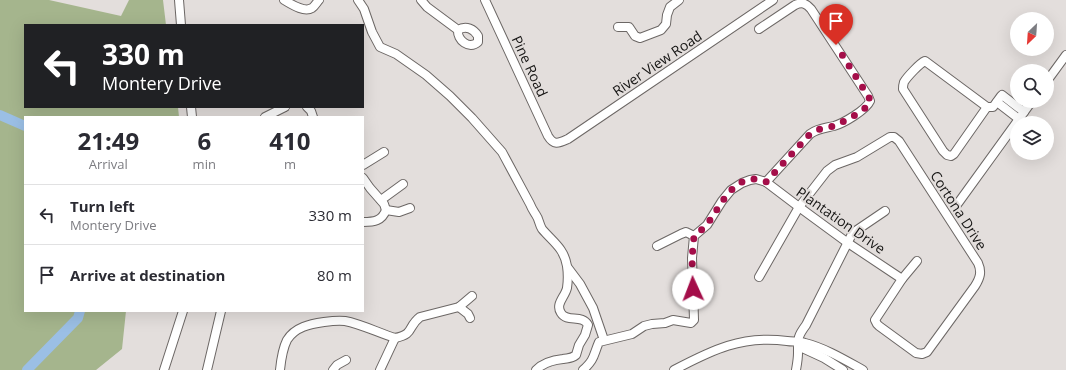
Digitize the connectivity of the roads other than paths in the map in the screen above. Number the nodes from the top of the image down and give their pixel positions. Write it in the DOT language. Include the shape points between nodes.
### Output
graph roads {
  1 [pos="179,0"];
  2 [pos="284,0"];
  3 [pos="319,0"];
  4 [pos="358,0"];
  5 [pos="421,0"];
  6 [pos="485,0"];
  7 [pos="679,0"];
  8 [pos="773,0"];
  9 [pos="181,24"];
  10 [pos="618,27"];
  11 [pos="759,29"];
  12 [pos="458,30"];
  13 [pos="1066,55"];
  14 [pos="1054,71"];
  15 [pos="997,102"];
  16 [pos="987,107"];
  17 [pos="283,108"];
  18 [pos="1027,108"];
  19 [pos="1024,112"];
  20 [pos="267,116"];
  21 [pos="1015,116"];
  22 [pos="1021,116"];
  23 [pos="1010,131"];
  24 [pos="553,142"];
  25 [pos="384,152"];
  26 [pos="364,164"];
  27 [pos="364,179"];
  28 [pos="766,182"];
  29 [pos="403,184"];
  30 [pos="381,200"];
  31 [pos="956,206"];
  32 [pos="798,207"];
  33 [pos="410,208"];
  34 [pos="386,210"];
  35 [pos="885,211"];
  36 [pos="364,222"];
  37 [pos="694,236"];
  38 [pos="848,243"];
  39 [pos="658,246"];
  40 [pos="917,261"];
  41 [pos="568,268"];
  42 [pos="759,277"];
  43 [pos="902,278"];
  44 [pos="472,296"];
  45 [pos="458,307"];
  46 [pos="183,312"];
  47 [pos="221,312"];
  48 [pos="470,318"];
  49 [pos="806,325"];
  50 [pos="395,338"];
  51 [pos="604,340"];
  52 [pos="795,343"];
  53 [pos="810,344"];
  54 [pos="346,360"];
  55 [pos="164,370"];
  56 [pos="207,370"];
  57 [pos="280,370"];
  58 [pos="333,370"];
  59 [pos="380,370"];
  60 [pos="536,370"];
  61 [pos="583,370"];
  62 [pos="674,370"];
  63 [pos="796,370"];
  64 [pos="843,370"];
  65 [pos="863,370"];
  1 -- 9 [label="street"];
  2 -- 3 [label="street" via="309,9"];
  4 -- 41 [label="street" via="380,47 396,54 426,75 472,118 502,152 541,227 562,251"];
  5 -- 12 [label="street"];
  6 -- 24 [label="street, Pine Road"];
  7 -- 10 [label="street" via="670,7 665,26 661,30 640,38 629,27"];
  8 -- 24 [label="street, River View Road" via="568,139"];
  11 -- 28 [label="street" via="795,5 808,5 870,102 866,108 841,123 818,129 810,134"];
  13 -- 14 [label="street"];
  15 -- 16 [label="street" via="993,107"];
  15 -- 19 [label="street" via="1002,95"];
  15 -- 21 [label="street"];
  16 -- 16 [label="street" via="924,61 903,86 947,156 954,154"];
  17 -- 20 [label="street"];
  18 -- 19 [label="street"];
  19 -- 22 [label="street"];
  23 -- 31 [label="street"];
  25 -- 26 [label="street"];
  27 -- 30 [label="street"];
  28 -- 32 [label="street, Plantation Drive"];
  28 -- 37 [label="street" via="750,180 731,190 707,225"];
  29 -- 30 [label="street"];
  30 -- 34 [label="street"];
  32 -- 38 [label="street, Plantation Drive"];
  32 -- 42 [label="street, Cortona Drive"];
  32 -- 43 [label="street, Cortona Drive" via="830,168 857,157 887,138 897,138 981,269 975,286 927,352 922,354 916,353 876,322 876,318"];
  33 -- 34 [label="street" via="399,212"];
  34 -- 36 [label="street" via="377,221"];
  35 -- 38 [label="street" via="853,234"];
  37 -- 39 [label="street" via="686,232"];
  37 -- 51 [label="street" via="694,320 691,323 673,320 652,324 632,334"];
  38 -- 43 [label="street, Plantation Drive"];
  38 -- 49 [label="street"];
  40 -- 43 [label="street, Cortona Drive"];
  41 -- 51 [label="street" via="593,308"];
  41 -- 60 [label="street" via="567,287 559,306 560,310 562,315 568,318 586,322 587,330 576,355 552,361"];
  44 -- 45 [label="street"];
  45 -- 48 [label="street" via="466,311"];
  45 -- 50 [label="street" via="420,317 407,334"];
  46 -- 55 [label="street"];
  47 -- 56 [label="street"];
  49 -- 52 [label="street"];
  49 -- 53 [label="street"];
  50 -- 57 [label="street" via="352,322 336,321 306,326 295,331 287,341"];
  50 -- 59 [label="street"];
  51 -- 61 [label="street" via="599,342 594,358"];
  52 -- 53 [label="street"];
  52 -- 62 [label="street" via="762,340 736,343 712,351"];
  52 -- 63 [label="street" via="798,353"];
  52 -- 64 [label="street"];
  53 -- 65 [label="street"];
  54 -- 58 [label="street" via="337,364"];
}
